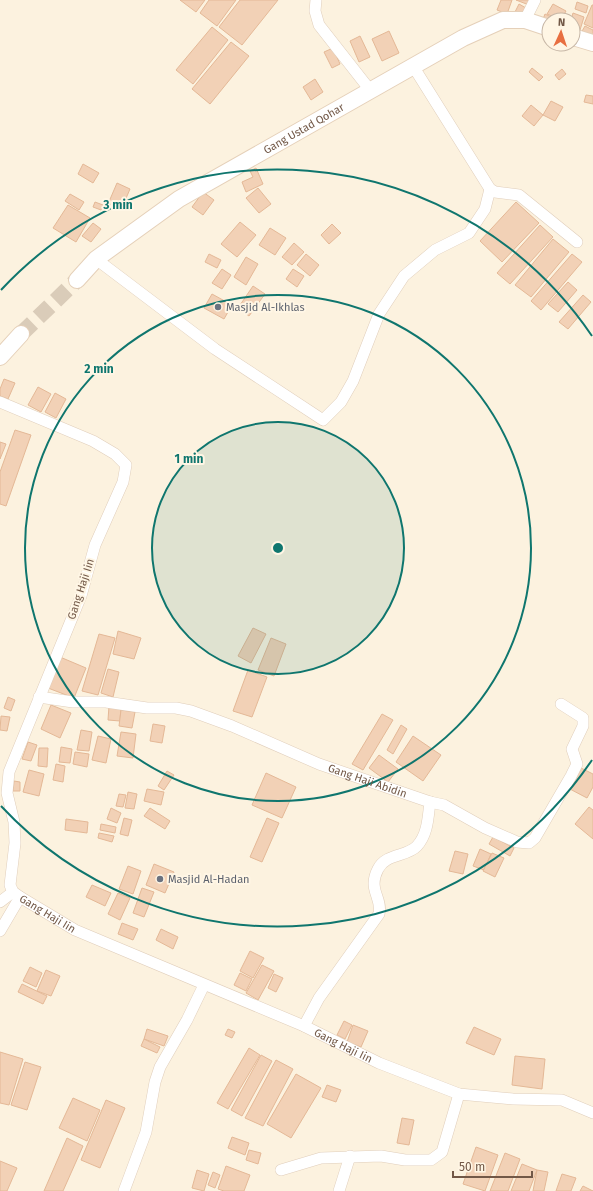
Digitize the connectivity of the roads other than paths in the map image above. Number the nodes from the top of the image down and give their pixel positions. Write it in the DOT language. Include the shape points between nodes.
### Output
graph roads {
  1 [pos="316,0"];
  2 [pos="535,0"];
  3 [pos="525,20"];
  4 [pos="541,25"];
  5 [pos="581,39"];
  6 [pos="593,43"];
  7 [pos="413,66"];
  8 [pos="370,90"];
  9 [pos="490,189"];
  10 [pos="577,242"];
  11 [pos="96,259"];
  12 [pos="77,280"];
  13 [pos="21,334"];
  14 [pos="0,357"];
  15 [pos="0,402"];
  16 [pos="39,697"];
  17 [pos="561,704"];
  18 [pos="430,802"];
  19 [pos="16,895"];
  20 [pos="0,902"];
  21 [pos="0,931"];
  22 [pos="204,985"];
  23 [pos="304,1026"];
  24 [pos="459,1094"];
  25 [pos="593,1113"];
  26 [pos="350,1156"];
  27 [pos="281,1170"];
  28 [pos="124,1191"];
  29 [pos="339,1191"];
  1 -- 8 [label="street" via="315,11 319,26"];
  2 -- 3 [label="street"];
  3 -- 4 [label="street, Gang Ustad Qohar"];
  3 -- 7 [label="street, Gang Ustad Qohar" via="503,20 483,28"];
  5 -- 6 [label="street"];
  7 -- 8 [label="street, Gang Ustad Qohar"];
  7 -- 9 [label="street"];
  8 -- 11 [label="street, Gang Ustad Qohar" via="179,199"];
  9 -- 10 [label="street" via="519,195"];
  9 -- 11 [label="street" via="485,209 469,233 435,250 404,276 379,314 353,381 341,402 323,420 215,349"];
  11 -- 12 [label="street, Gang Ustad Qohar"];
  13 -- 14 [label="street"];
  15 -- 16 [label="street, Gang Haji Iin" via="93,441 115,454 126,465 123,482 95,545 81,596"];
  16 -- 18 [label="street, Gang Haji Abidin" via="191,711 319,764"];
  16 -- 19 [label="street, Gang Haji Iin" via="9,772 7,792 14,822 15,843 10,885"];
  17 -- 18 [label="street, Gang Haji Abidin" via="583,718 572,748 576,769 535,838 529,843 504,836 444,806"];
  18 -- 23 [label="street" via="429,819 418,846 388,859 378,869 374,891 380,904 379,914 319,998"];
  19 -- 20 [label="street"];
  19 -- 21 [label="street"];
  19 -- 22 [label="street, Gang Haji Iin" via="75,930"];
  22 -- 23 [label="street, Gang Haji Iin"];
  22 -- 28 [label="street" via="160,1067 146,1132"];
  23 -- 24 [label="street, Gang Haji Iin" via="379,1063"];
  24 -- 25 [label="street, Gang Haji Iin" via="562,1100"];
  24 -- 26 [label="street" via="442,1152 437,1157 421,1161 381,1156"];
  26 -- 27 [label="street" via="321,1158"];
  26 -- 29 [label="street"];
}
